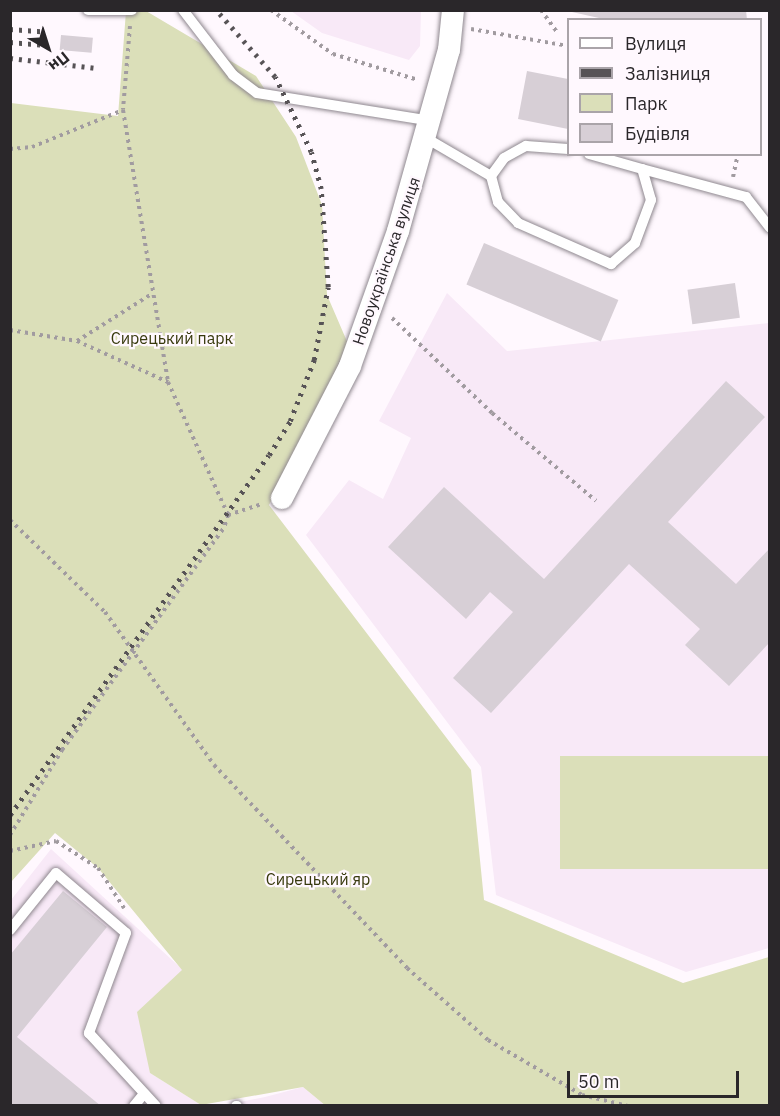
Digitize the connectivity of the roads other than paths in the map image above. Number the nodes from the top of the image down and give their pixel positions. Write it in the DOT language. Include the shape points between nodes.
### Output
graph roads {
  1 [pos="88,10"];
  2 [pos="183,10"];
  3 [pos="453,10"];
  4 [pos="131,15"];
  5 [pos="429,129"];
  6 [pos="567,149"];
  7 [pos="596,156"];
  8 [pos="642,169"];
  9 [pos="491,176"];
  10 [pos="770,228"];
  11 [pos="282,498"];
  12 [pos="10,930"];
  13 [pos="143,1095"];
  14 [pos="134,1106"];
  15 [pos="156,1106"];
  1 -- 4 [label="lane"];
  2 -- 5 [label="lane" via="233,75 257,93"];
  3 -- 5 [label="street, Новоукраїнська вулиця"];
  5 -- 9 [label="lane"];
  5 -- 11 [label="street, Новоукраїнська вулиця" via="350,366"];
  6 -- 9 [label="lane" via="526,146 504,159"];
  7 -- 8 [label="lane"];
  8 -- 9 [label="lane" via="651,200 635,243 611,264 518,223 498,202"];
  8 -- 10 [label="lane" via="746,197"];
  12 -- 13 [label="lane" via="56,873 126,933 89,1033"];
  13 -- 14 [label="lane"];
  13 -- 15 [label="lane"];
}
